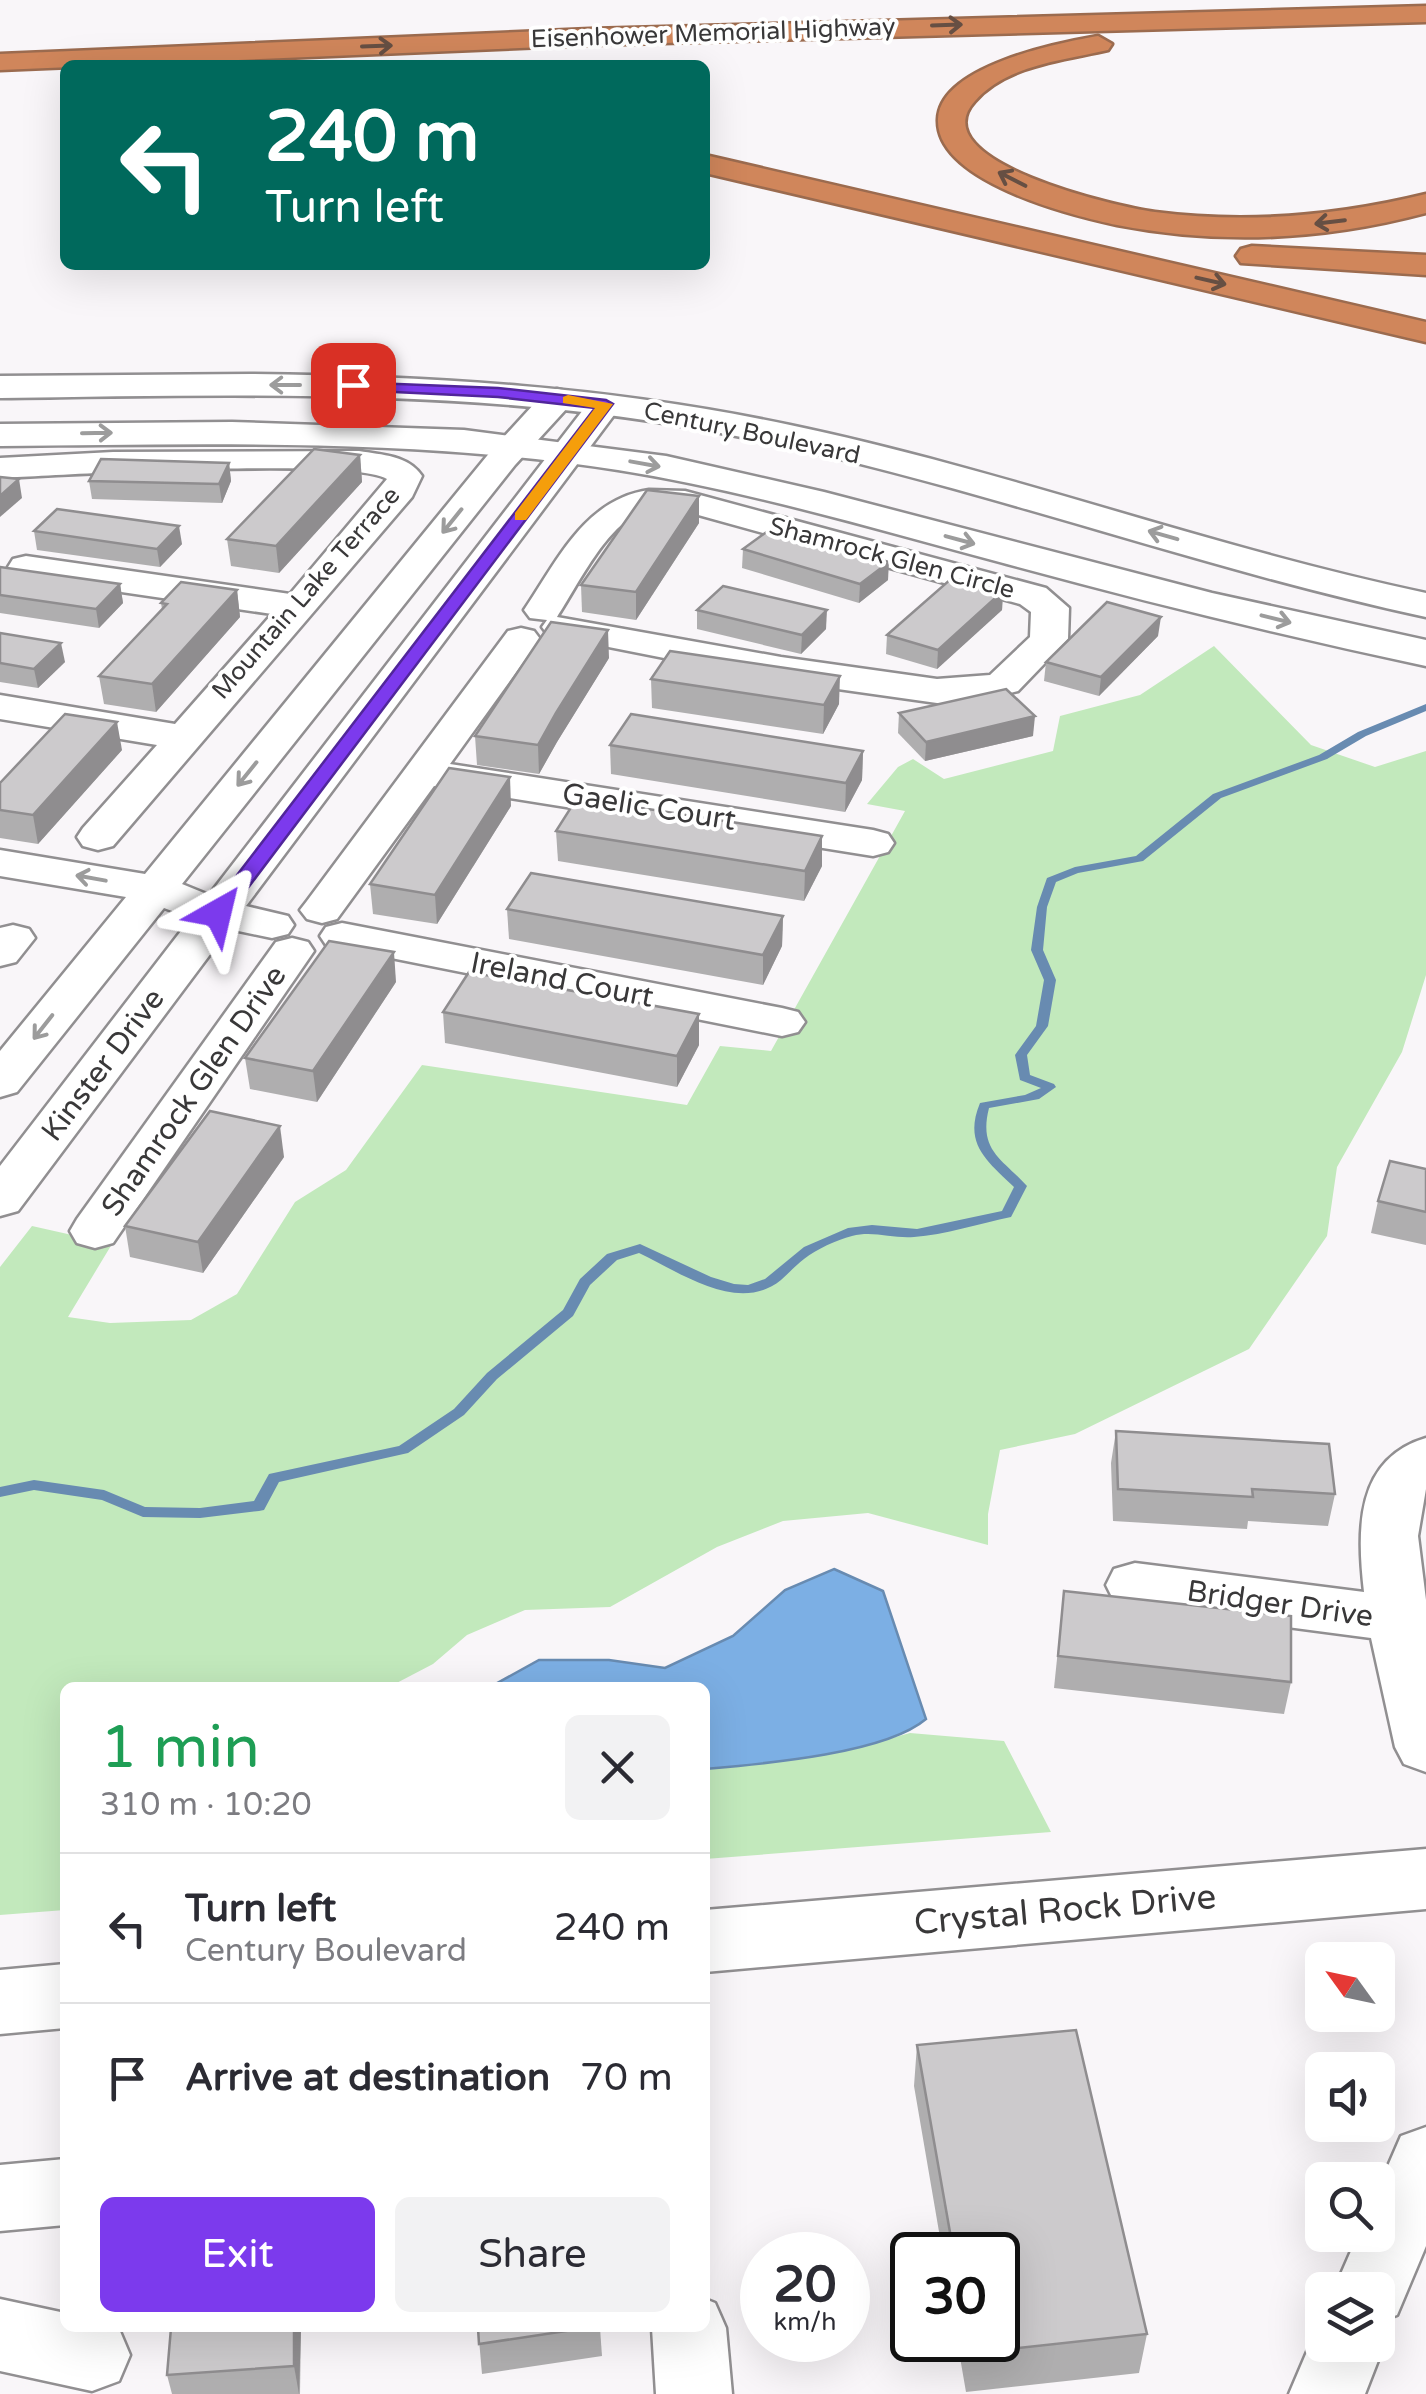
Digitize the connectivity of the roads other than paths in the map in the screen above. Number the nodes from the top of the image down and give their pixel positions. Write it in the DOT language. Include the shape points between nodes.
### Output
graph roads {
  1 [pos="678,8"];
  2 [pos="1426,15"];
  3 [pos="38,34"];
  4 [pos="0,62"];
  5 [pos="0,72"];
  6 [pos="60,73"];
  7 [pos="710,165"];
  8 [pos="776,180"];
  9 [pos="1426,203"];
  10 [pos="1426,265"];
  11 [pos="1426,332"];
  12 [pos="0,387"];
  13 [pos="557,399"];
  14 [pos="606,404"];
  15 [pos="0,435"];
  16 [pos="513,446"];
  17 [pos="571,452"];
  18 [pos="0,468"];
  19 [pos="26,567"];
  20 [pos="1426,605"];
  21 [pos="296,606"];
  22 [pos="444,612"];
  23 [pos="532,624"];
  24 [pos="1426,652"];
  25 [pos="0,707"];
  26 [pos="182,736"];
  27 [pos="425,772"];
  28 [pos="98,837"];
  29 [pos="873,843"];
  30 [pos="0,863"];
  31 [pos="0,894"];
  32 [pos="142,903"];
  33 [pos="218,913"];
  34 [pos="332,923"];
  35 [pos="282,938"];
  36 [pos="782,1022"];
  37 [pos="0,1082"];
  38 [pos="0,1200"];
  39 [pos="95,1231"];
  40 [pos="1426,1458"];
  41 [pos="1134,1584"];
  42 [pos="1410,1622"];
  43 [pos="1426,1747"];
  44 [pos="1426,1879"];
  45 [pos="710,1941"];
  46 [pos="60,1996"];
  47 [pos="0,2002"];
  48 [pos="1426,2159"];
  49 [pos="60,2192"];
  50 [pos="0,2198"];
  51 [pos="1379,2272"];
  52 [pos="689,2332"];
  53 [pos="0,2335"];
  54 [pos="92,2359"];
  55 [pos="1341,2362"];
  56 [pos="694,2394"];
  57 [pos="1327,2394"];
  1 -- 3 [label="highway, Eisenhower Memorial Highway"];
  4 -- 2 [label="highway, Eisenhower Memorial Highway, one-way" via="787,30"];
  9 -- 2 [label="highway, one-way" via="1366,217 1257,227 1115,214 1023,186 964,150 952,132 953,111 995,72 1076,47 1280,23"];
  5 -- 6 [label="highway"];
  7 -- 8 [label="highway"];
  8 -- 10 [label="highway" via="1120,243"];
  8 -- 11 [label="highway, one-way"];
  13 -- 12 [label="street, Century Boulevard, one-way" via="321,384"];
  13 -- 14 [label="street, Century Boulevard"];
  13 -- 16 [label="street"];
  14 -- 17 [label="street, Kinster Drive"];
  20 -- 14 [label="street, Century Boulevard, one-way" via="787,436"];
  15 -- 16 [label="street, Century Boulevard, one-way" via="244,430"];
  16 -- 17 [label="street, Century Boulevard"];
  16 -- 32 [label="street, one-way"];
  17 -- 22 [label="street, Kinster Drive"];
  17 -- 24 [label="street, Century Boulevard, one-way" via="712,475"];
  18 -- 21 [label="street, Mountain Lake Terrace" via="324,460 389,466 404,476 400,490"];
  19 -- 21 [label="street"];
  21 -- 26 [label="street, Mountain Lake Terrace"];
  22 -- 23 [label="street"];
  22 -- 33 [label="street, Kinster Drive"];
  23 -- 23 [label="street, Shamrock Glen Circle" via="610,515 658,499 1033,596 1050,608 1049,639 1004,683 971,691 781,669"];
  23 -- 27 [label="street"];
  25 -- 26 [label="street"];
  26 -- 28 [label="street, Mountain Lake Terrace"];
  27 -- 29 [label="street, Gaelic Court"];
  27 -- 34 [label="street"];
  32 -- 30 [label="street, one-way"];
  31 -- 32 [label="street"];
  32 -- 33 [label="street, Shamrock Glen Drive"];
  32 -- 37 [label="street, one-way"];
  33 -- 35 [label="street, Shamrock Glen Drive"];
  33 -- 38 [label="street, Kinster Drive"];
  34 -- 35 [label="street, Shamrock Glen Drive" via="328,947"];
  34 -- 36 [label="street, Ireland Court"];
  35 -- 39 [label="street, Shamrock Glen Drive"];
  40 -- 42 [label="street" via="1403,1474 1390,1512"];
  41 -- 42 [label="street, Bridger Drive"];
  42 -- 43 [label="street"];
  44 -- 45 [label="street, Crystal Rock Drive"];
  46 -- 47 [label="street"];
  48 -- 51 [label="street"];
  49 -- 50 [label="street"];
  52 -- 56 [label="street"];
  53 -- 54 [label="street"];
  55 -- 57 [label="street"];
}
